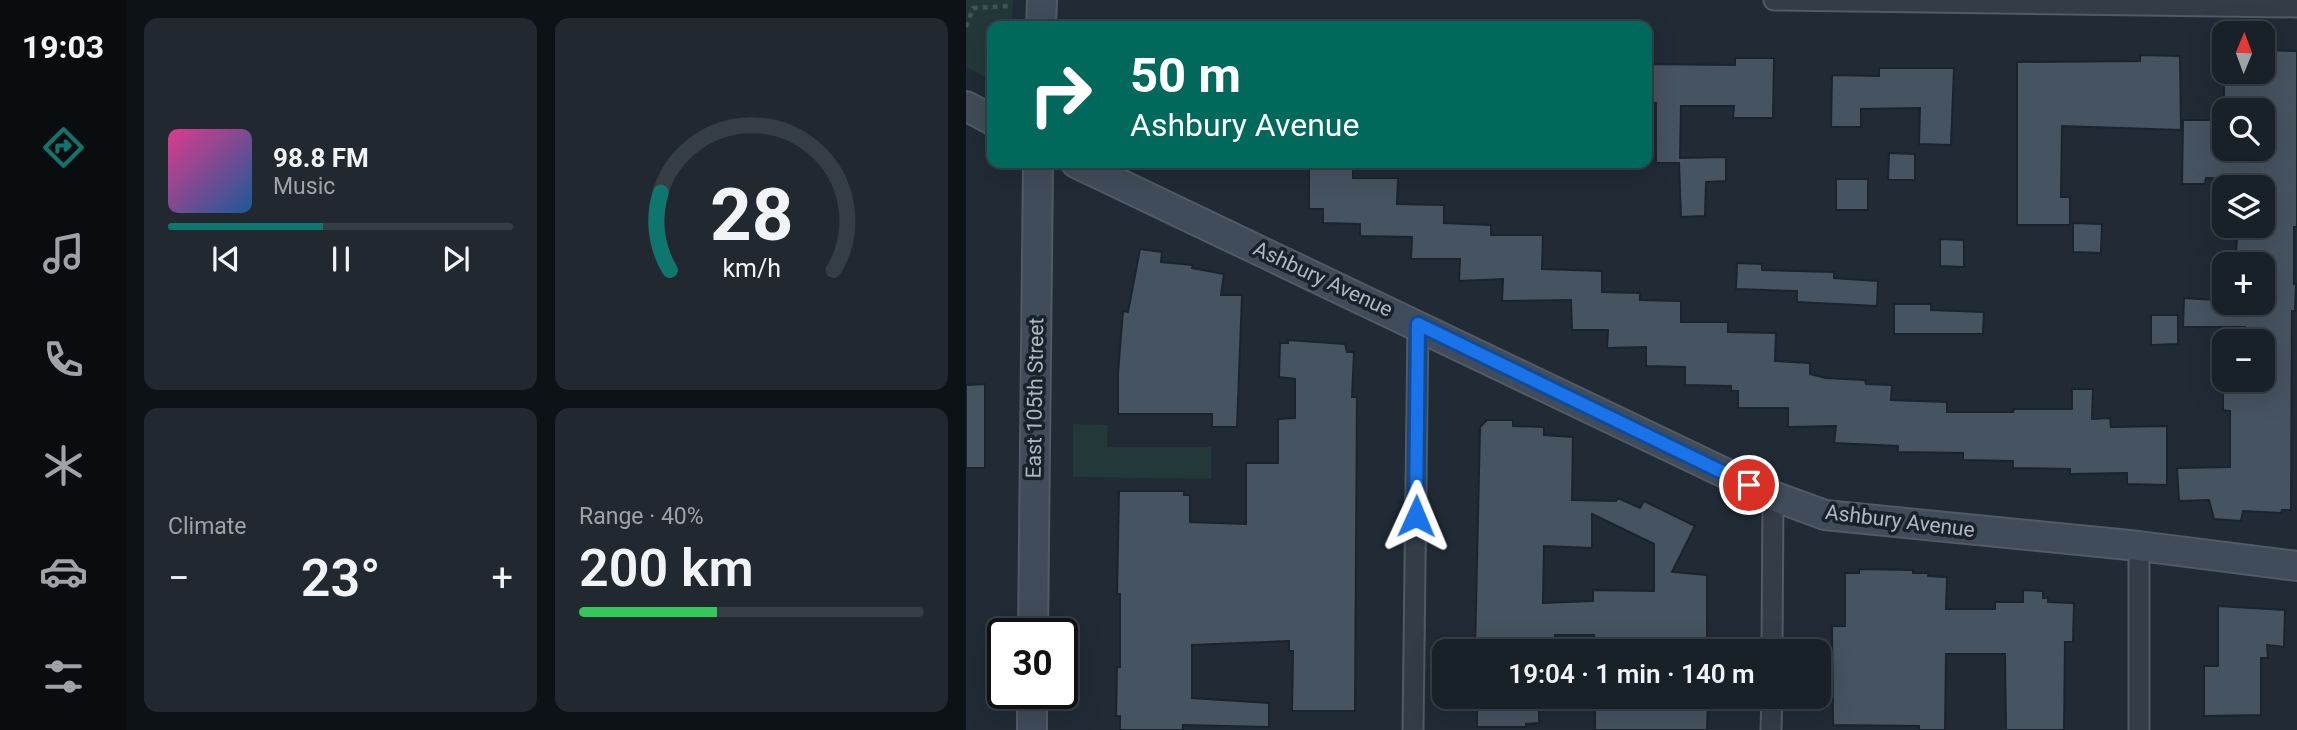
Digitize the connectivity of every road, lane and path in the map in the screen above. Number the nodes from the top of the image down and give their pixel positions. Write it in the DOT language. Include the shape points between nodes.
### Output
graph roads {
  1 [pos="1042,0"];
  2 [pos="1774,0"];
  3 [pos="1009,6"];
  4 [pos="2297,7"];
  5 [pos="1041,21"];
  6 [pos="966,27"];
  7 [pos="966,106"];
  8 [pos="987,117"];
  9 [pos="1038,168"];
  10 [pos="1087,168"];
  11 [pos="1418,324"];
  12 [pos="1773,496"];
  13 [pos="2139,546"];
  14 [pos="2297,566"];
  15 [pos="1033,618"];
  16 [pos="1772,639"];
  17 [pos="1032,709"];
  18 [pos="1772,709"];
  19 [pos="1032,730"];
  20 [pos="1413,730"];
  21 [pos="1771,730"];
  22 [pos="2139,730"];
  1 -- 5 [label="street"];
  2 -- 4 [label="street"];
  3 -- 6 [label="path" via="973,8"];
  7 -- 8 [label="street"];
  9 -- 15 [label="street, East 105th Street"];
  10 -- 11 [label="street, Ashbury Avenue"];
  11 -- 12 [label="street, Ashbury Avenue"];
  11 -- 20 [label="street"];
  12 -- 13 [label="street, Ashbury Avenue" via="1825,514"];
  12 -- 16 [label="street"];
  13 -- 14 [label="street, Ashbury Avenue"];
  13 -- 22 [label="street"];
  17 -- 19 [label="street"];
  18 -- 21 [label="street"];
}
